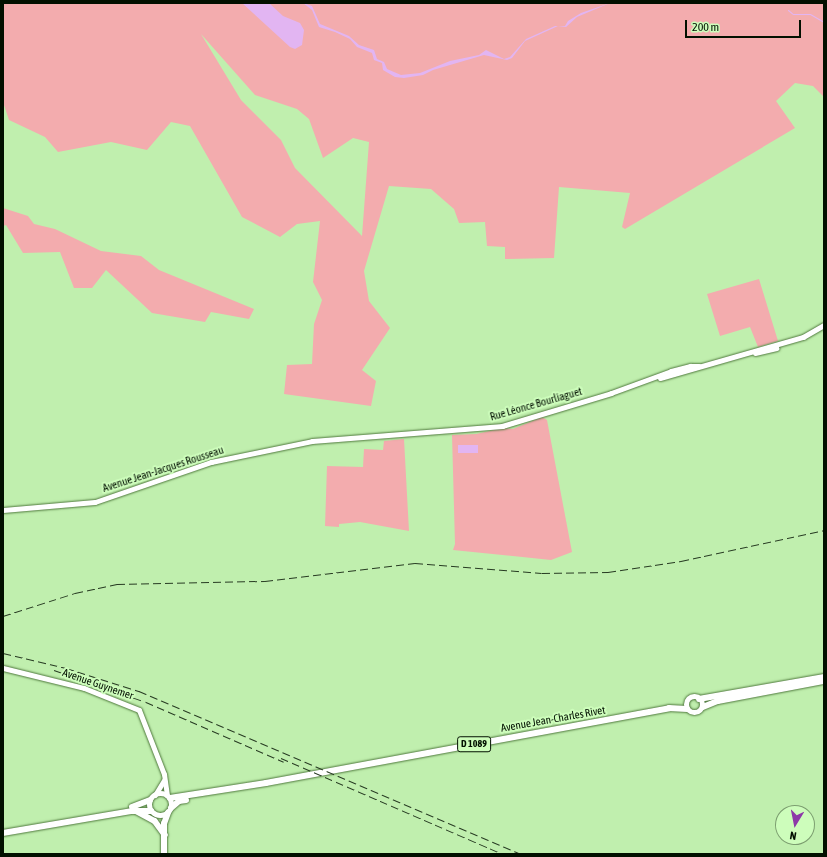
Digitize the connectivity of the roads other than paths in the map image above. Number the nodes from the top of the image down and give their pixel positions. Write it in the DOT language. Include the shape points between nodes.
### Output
graph roads {
  1 [pos="824,325"];
  2 [pos="824,328"];
  3 [pos="817,329"];
  4 [pos="424,433"];
  5 [pos="3,510"];
  6 [pos="3,668"];
  7 [pos="824,677"];
  8 [pos="824,681"];
  9 [pos="699,699"];
  10 [pos="688,700"];
  11 [pos="703,707"];
  12 [pos="669,708"];
  13 [pos="687,709"];
  14 [pos="165,777"];
  15 [pos="256,785"];
  16 [pos="156,795"];
  17 [pos="168,797"];
  18 [pos="150,800"];
  19 [pos="170,810"];
  20 [pos="132,811"];
  21 [pos="154,813"];
  22 [pos="65,822"];
  23 [pos="164,824"];
  24 [pos="3,833"];
  25 [pos="165,835"];
  26 [pos="164,854"];
  1 -- 3 [label="main road, Rue Léonce Bourliaguet"];
  2 -- 3 [label="main road, Rue Léonce Bourliaguet"];
  3 -- 4 [label="main road, Rue Léonce Bourliaguet" via="769,350 699,366 502,426"];
  4 -- 5 [label="main road, Avenue Jean-Jacques Rousseau" via="312,441 211,462 95,502"];
  6 -- 14 [label="main road, Avenue Guynemer" via="84,688 139,710"];
  7 -- 9 [label="main road"];
  8 -- 11 [label="main road" via="718,701"];
  9 -- 10 [label="main road" via="693,697"];
  9 -- 11 [label="main road"];
  10 -- 12 [label="main road, Avenue Jean-Charles Rivet"];
  10 -- 13 [label="main road"];
  11 -- 13 [label="main road" via="696,714"];
  12 -- 13 [label="main road, Avenue Jean-Charles Rivet / D 1089"];
  12 -- 15 [label="main road, Avenue Jean-Charles Rivet / D 1089"];
  14 -- 16 [label="main road"];
  14 -- 17 [label="main road, Avenue Guynemer"];
  15 -- 17 [label="main road, D 1089"];
  15 -- 19 [label="main road, D 1089" via="179,801"];
  16 -- 17 [label="main road"];
  16 -- 18 [label="main road"];
  17 -- 19 [label="main road"];
  18 -- 21 [label="main road"];
  18 -- 22 [label="main road" via="142,805 72,818"];
  19 -- 21 [label="main road"];
  19 -- 23 [label="main road"];
  20 -- 21 [label="main road"];
  20 -- 22 [label="main road"];
  20 -- 25 [label="main road" via="149,816"];
  21 -- 23 [label="main road"];
  22 -- 24 [label="main road"];
  23 -- 25 [label="main road"];
  25 -- 26 [label="main road"];
}
